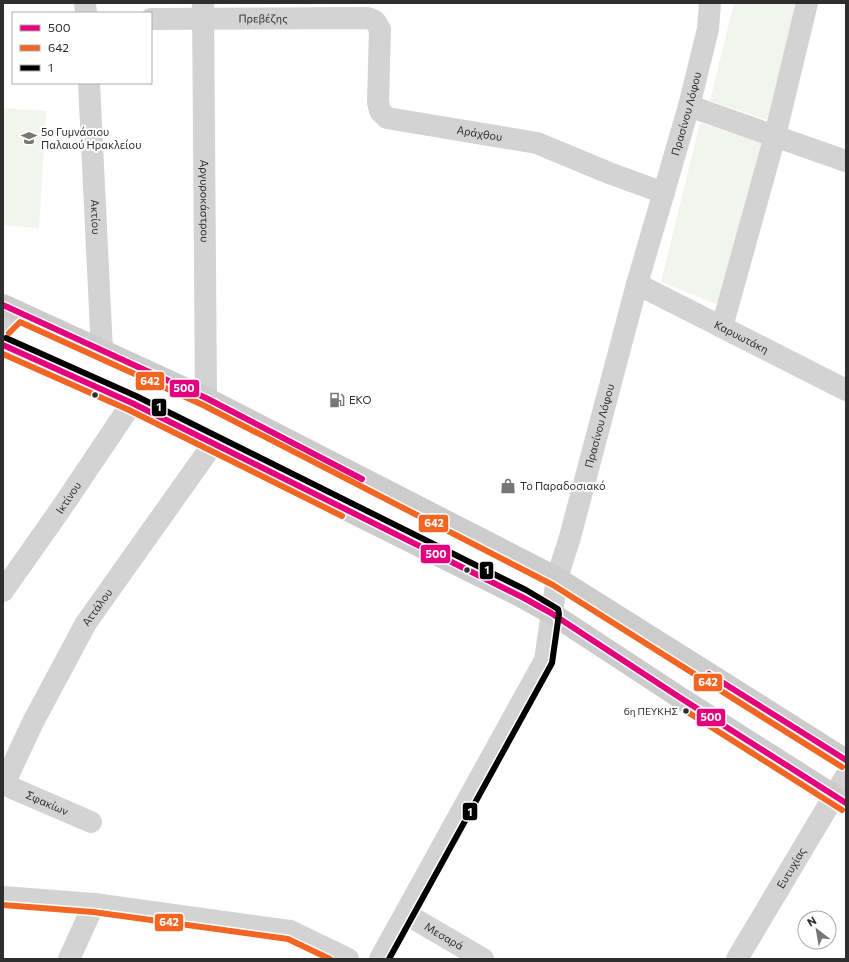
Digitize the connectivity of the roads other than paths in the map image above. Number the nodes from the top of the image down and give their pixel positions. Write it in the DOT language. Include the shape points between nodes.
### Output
graph roads {
  1 [pos="710,3"];
  2 [pos="808,3"];
  3 [pos="204,11"];
  4 [pos="152,20"];
  5 [pos="375,21"];
  6 [pos="89,84"];
  7 [pos="689,106"];
  8 [pos="775,136"];
  9 [pos="846,161"];
  10 [pos="664,193"];
  11 [pos="637,284"];
  12 [pos="11,309"];
  13 [pos="3,327"];
  14 [pos="722,327"];
  15 [pos="3,345"];
  16 [pos="102,351"];
  17 [pos="846,390"];
  18 [pos="206,398"];
  19 [pos="132,403"];
  20 [pos="214,444"];
  21 [pos="557,578"];
  22 [pos="3,591"];
  23 [pos="551,613"];
  24 [pos="846,760"];
  25 [pos="846,776"];
  26 [pos="3,784"];
  27 [pos="840,799"];
  28 [pos="91,822"];
  29 [pos="3,897"];
  30 [pos="94,904"];
  31 [pos="406,914"];
  32 [pos="69,959"];
  33 [pos="348,959"];
  34 [pos="380,959"];
  35 [pos="483,959"];
  36 [pos="737,959"];
  1 -- 7 [label="street, Πρασίνου Λόφου" via="708,29"];
  2 -- 8 [label="street"];
  3 -- 4 [label="street, Πρεβέζης"];
  3 -- 5 [label="street, Πρεβέζης" via="368,18"];
  3 -- 18 [label="street, Αργυροκάστρου"];
  5 -- 10 [label="street, Αράχθου" via="380,30 378,102 380,111 387,118 537,142"];
  6 -- 16 [label="street, Ακτίου"];
  7 -- 8 [label="street"];
  7 -- 10 [label="street, Πρασίνου Λόφου"];
  8 -- 9 [label="street"];
  8 -- 14 [label="street"];
  10 -- 11 [label="street, Πρασίνου Λόφου"];
  11 -- 14 [label="street, Καρυωτάκη"];
  11 -- 21 [label="street, Πρασίνου Λόφου"];
  12 -- 13 [label="street"];
  12 -- 16 [label="main road"];
  14 -- 17 [label="street, Καρυωτάκη"];
  15 -- 19 [label="main road"];
  16 -- 18 [label="main road"];
  18 -- 21 [label="main road"];
  19 -- 20 [label="main road"];
  19 -- 22 [label="street, Ικτίνου"];
  20 -- 23 [label="main road"];
  20 -- 26 [label="street, Αττάλου" via="86,623"];
  21 -- 23 [label="street, Πρασίνου Λόφου"];
  21 -- 24 [label="main road"];
  23 -- 27 [label="main road"];
  23 -- 31 [label="street, Πρασίνου Λόφου" via="545,660"];
  25 -- 27 [label="street, Ευτυχίας"];
  26 -- 28 [label="street, Σφακίων"];
  27 -- 36 [label="street, Ευτυχίας"];
  29 -- 30 [label="street"];
  30 -- 32 [label="street"];
  30 -- 33 [label="street" via="290,931"];
  31 -- 34 [label="street, Πρασίνου Λόφου"];
  31 -- 35 [label="street, Μεσαρά"];
}
